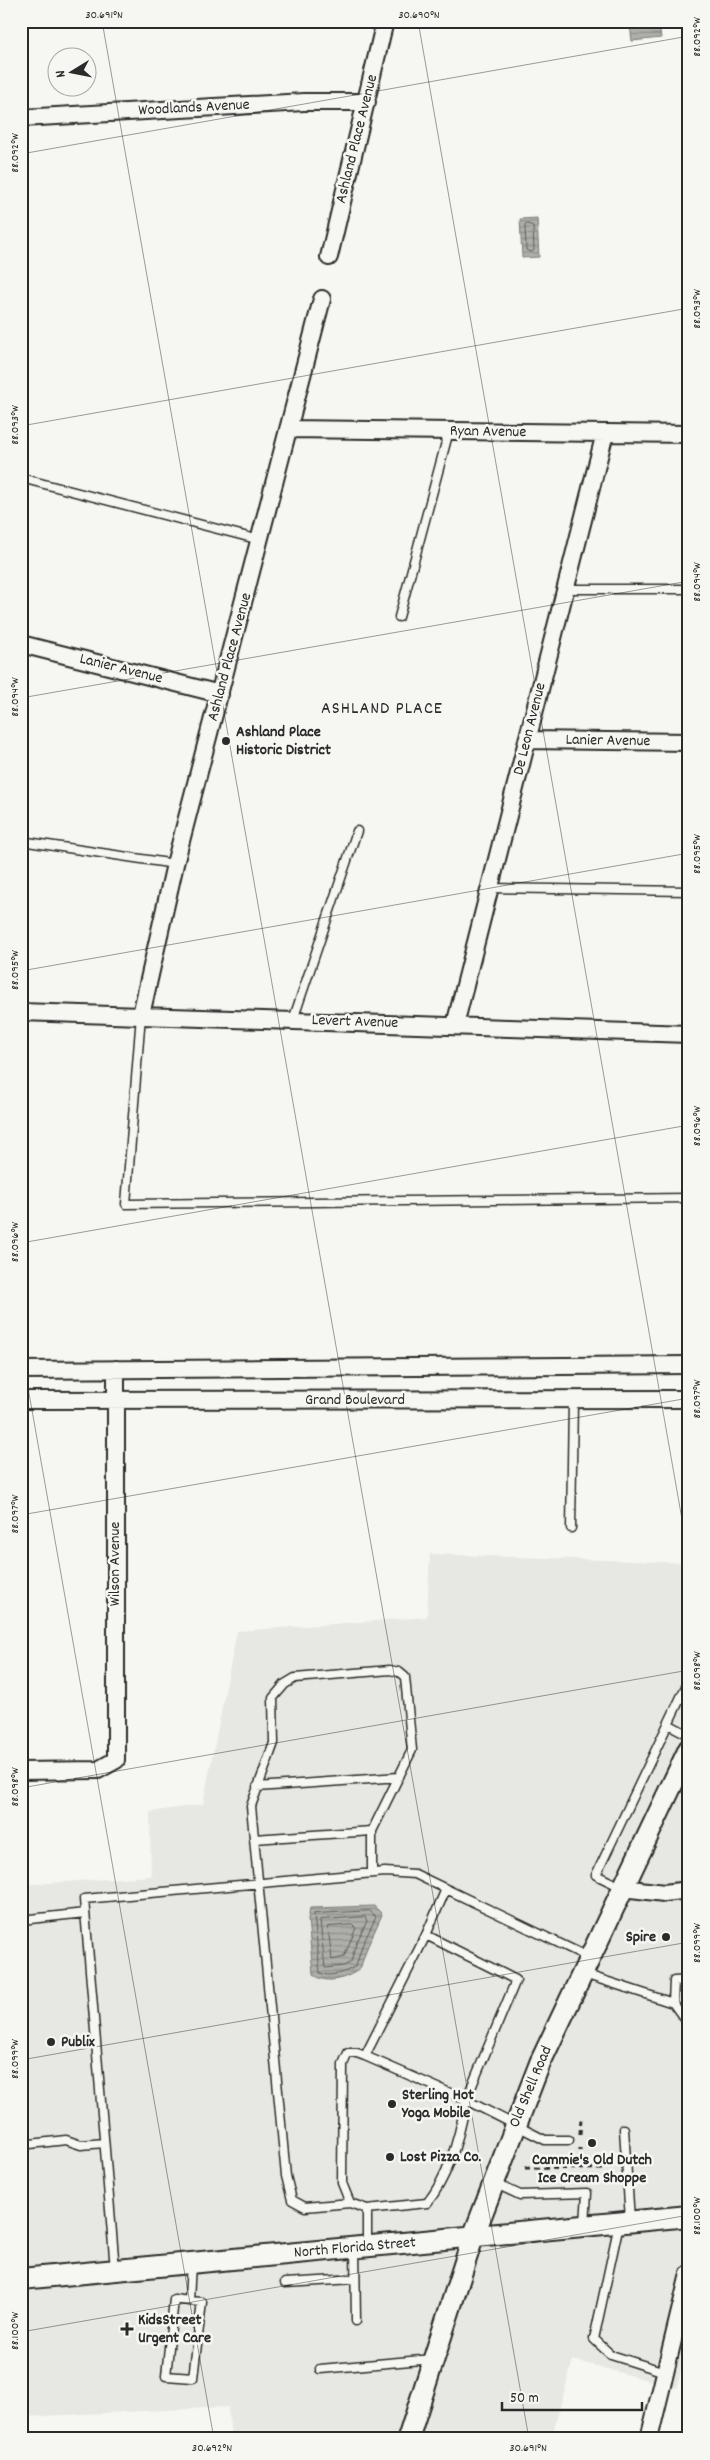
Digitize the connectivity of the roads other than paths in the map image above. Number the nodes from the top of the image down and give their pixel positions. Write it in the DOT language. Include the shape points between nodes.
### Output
graph roads {
  1 [pos="385,21"];
  2 [pos="366,102"];
  3 [pos="21,118"];
  4 [pos="329,257"];
  5 [pos="322,299"];
  6 [pos="288,429"];
  7 [pos="448,431"];
  8 [pos="605,433"];
  9 [pos="689,434"];
  10 [pos="21,478"];
  11 [pos="260,540"];
  12 [pos="566,589"];
  13 [pos="689,589"];
  14 [pos="399,617"];
  15 [pos="21,644"];
  16 [pos="220,694"];
  17 [pos="527,740"];
  18 [pos="689,742"];
  19 [pos="357,831"];
  20 [pos="21,841"];
  21 [pos="175,864"];
  22 [pos="489,888"];
  23 [pos="689,891"];
  24 [pos="21,1012"];
  25 [pos="141,1016"];
  26 [pos="293,1020"];
  27 [pos="455,1025"];
  28 [pos="689,1034"];
  29 [pos="689,1198"];
  30 [pos="689,1364"];
  31 [pos="116,1369"];
  32 [pos="21,1370"];
  33 [pos="116,1399"];
  34 [pos="21,1400"];
  35 [pos="689,1400"];
  36 [pos="573,1401"];
  37 [pos="571,1528"];
  38 [pos="689,1680"];
  39 [pos="668,1724"];
  40 [pos="689,1735"];
  41 [pos="689,1749"];
  42 [pos="21,1771"];
  43 [pos="398,1777"];
  44 [pos="257,1787"];
  45 [pos="372,1831"];
  46 [pos="254,1839"];
  47 [pos="372,1873"];
  48 [pos="259,1883"];
  49 [pos="623,1888"];
  50 [pos="446,1889"];
  51 [pos="689,1890"];
  52 [pos="85,1913"];
  53 [pos="21,1920"];
  54 [pos="426,1934"];
  55 [pos="586,1965"];
  56 [pos="689,1980"];
  57 [pos="673,2002"];
  58 [pos="689,2025"];
  59 [pos="365,2056"];
  60 [pos="466,2100"];
  61 [pos="515,2125"];
  62 [pos="624,2129"];
  63 [pos="569,2140"];
  64 [pos="104,2143"];
  65 [pos="21,2145"];
  66 [pos="493,2183"];
  67 [pos="350,2203"];
  68 [pos="367,2209"];
  69 [pos="689,2216"];
  70 [pos="624,2222"];
  71 [pos="585,2226"];
  72 [pos="473,2237"];
  73 [pos="361,2247"];
  74 [pos="191,2263"];
  75 [pos="115,2270"];
  76 [pos="689,2274"];
  77 [pos="21,2279"];
  78 [pos="355,2280"];
  79 [pos="285,2284"];
  80 [pos="189,2301"];
  81 [pos="356,2321"];
  82 [pos="434,2359"];
  83 [pos="320,2369"];
  84 [pos="665,2372"];
  85 [pos="408,2439"];
  86 [pos="649,2439"];
  1 -- 2 [label="street, Ashland Place Avenue"];
  2 -- 3 [label="street, Woodlands Avenue" via="304,102"];
  2 -- 4 [label="street, Ashland Place Avenue"];
  5 -- 6 [label="street, Ashland Place Avenue"];
  6 -- 7 [label="street, Ryan Avenue"];
  6 -- 11 [label="street, Ashland Place Avenue"];
  7 -- 8 [label="street, Ryan Avenue"];
  7 -- 14 [label="lane"];
  8 -- 9 [label="street, Ryan Avenue"];
  8 -- 12 [label="street, De Leon Avenue"];
  10 -- 11 [label="lane"];
  11 -- 16 [label="street, Ashland Place Avenue"];
  12 -- 13 [label="lane"];
  12 -- 17 [label="street, De Leon Avenue"];
  15 -- 16 [label="street, Lanier Avenue"];
  16 -- 21 [label="street, Ashland Place Avenue"];
  17 -- 18 [label="street, Lanier Avenue"];
  17 -- 22 [label="street, De Leon Avenue"];
  19 -- 26 [label="lane"];
  20 -- 21 [label="lane"];
  21 -- 25 [label="street, Ashland Place Avenue"];
  22 -- 23 [label="lane"];
  22 -- 27 [label="street, De Leon Avenue"];
  24 -- 25 [label="street, Levert Avenue"];
  25 -- 26 [label="street, Levert Avenue"];
  25 -- 29 [label="lane" via="126,1204"];
  26 -- 27 [label="street, Levert Avenue"];
  27 -- 28 [label="street, Levert Avenue"];
  30 -- 31 [label="street, Grand Boulevard"];
  31 -- 32 [label="street, Grand Boulevard"];
  31 -- 33 [label="street, Wilson Avenue"];
  33 -- 34 [label="street, Grand Boulevard"];
  33 -- 36 [label="street, Grand Boulevard"];
  33 -- 42 [label="street, Wilson Avenue" via="116,1760 98,1770"];
  35 -- 36 [label="street, Grand Boulevard"];
  36 -- 37 [label="lane"];
  38 -- 39 [label="lane"];
  39 -- 40 [label="lane"];
  39 -- 49 [label="lane" via="596,1875"];
  41 -- 49 [label="street, Old Shell Road"];
  43 -- 44 [label="lane"];
  43 -- 44 [label="lane" via="412,1750 405,1677 390,1670 295,1678 285,1684 273,1698 274,1743"];
  43 -- 45 [label="lane"];
  44 -- 46 [label="lane" via="251,1806"];
  45 -- 46 [label="lane"];
  45 -- 47 [label="lane"];
  46 -- 48 [label="lane"];
  47 -- 48 [label="lane"];
  47 -- 50 [label="lane" via="415,1874"];
  48 -- 52 [label="lane" via="84,1899"];
  48 -- 67 [label="lane" via="286,2176 292,2200 305,2207"];
  49 -- 51 [label="street" via="664,1893"];
  49 -- 55 [label="street, Old Shell Road"];
  50 -- 54 [label="lane"];
  50 -- 55 [label="lane"];
  52 -- 53 [label="lane"];
  52 -- 64 [label="lane"];
  54 -- 59 [label="lane"];
  54 -- 60 [label="lane" via="516,1980"];
  55 -- 57 [label="lane"];
  55 -- 61 [label="street, Old Shell Road"];
  56 -- 57 [label="lane" via="674,1981"];
  57 -- 58 [label="lane"];
  59 -- 60 [label="lane"];
  59 -- 67 [label="lane" via="348,2053 343,2064 342,2183"];
  60 -- 61 [label="lane"];
  60 -- 68 [label="lane" via="461,2133 437,2190 426,2203"];
  61 -- 63 [label="lane" via="545,2140"];
  61 -- 66 [label="street, Old Shell Road"];
  62 -- 70 [label="lane"];
  64 -- 65 [label="lane" via="81,2145 66,2140"];
  64 -- 75 [label="lane"];
  66 -- 71 [label="lane" via="520,2195 586,2193"];
  66 -- 72 [label="street, Old Shell Road"];
  67 -- 68 [label="lane"];
  68 -- 73 [label="lane"];
  69 -- 70 [label="street, North Florida Street"];
  70 -- 71 [label="street, North Florida Street"];
  70 -- 84 [label="lane" via="594,2339 611,2355"];
  71 -- 72 [label="street, North Florida Street"];
  72 -- 73 [label="street, North Florida Street"];
  72 -- 82 [label="street, Old Shell Road"];
  73 -- 74 [label="street, North Florida Street"];
  73 -- 78 [label="lane"];
  74 -- 75 [label="street, North Florida Street"];
  74 -- 80 [label="lane"];
  75 -- 77 [label="street, North Florida Street"];
  76 -- 84 [label="street"];
  78 -- 79 [label="lane"];
  78 -- 81 [label="lane"];
  80 -- 80 [label="lane" via="202,2302 193,2378 166,2376 174,2299"];
  82 -- 83 [label="lane"];
  82 -- 85 [label="street, Old Shell Road"];
  84 -- 86 [label="street"];
}
